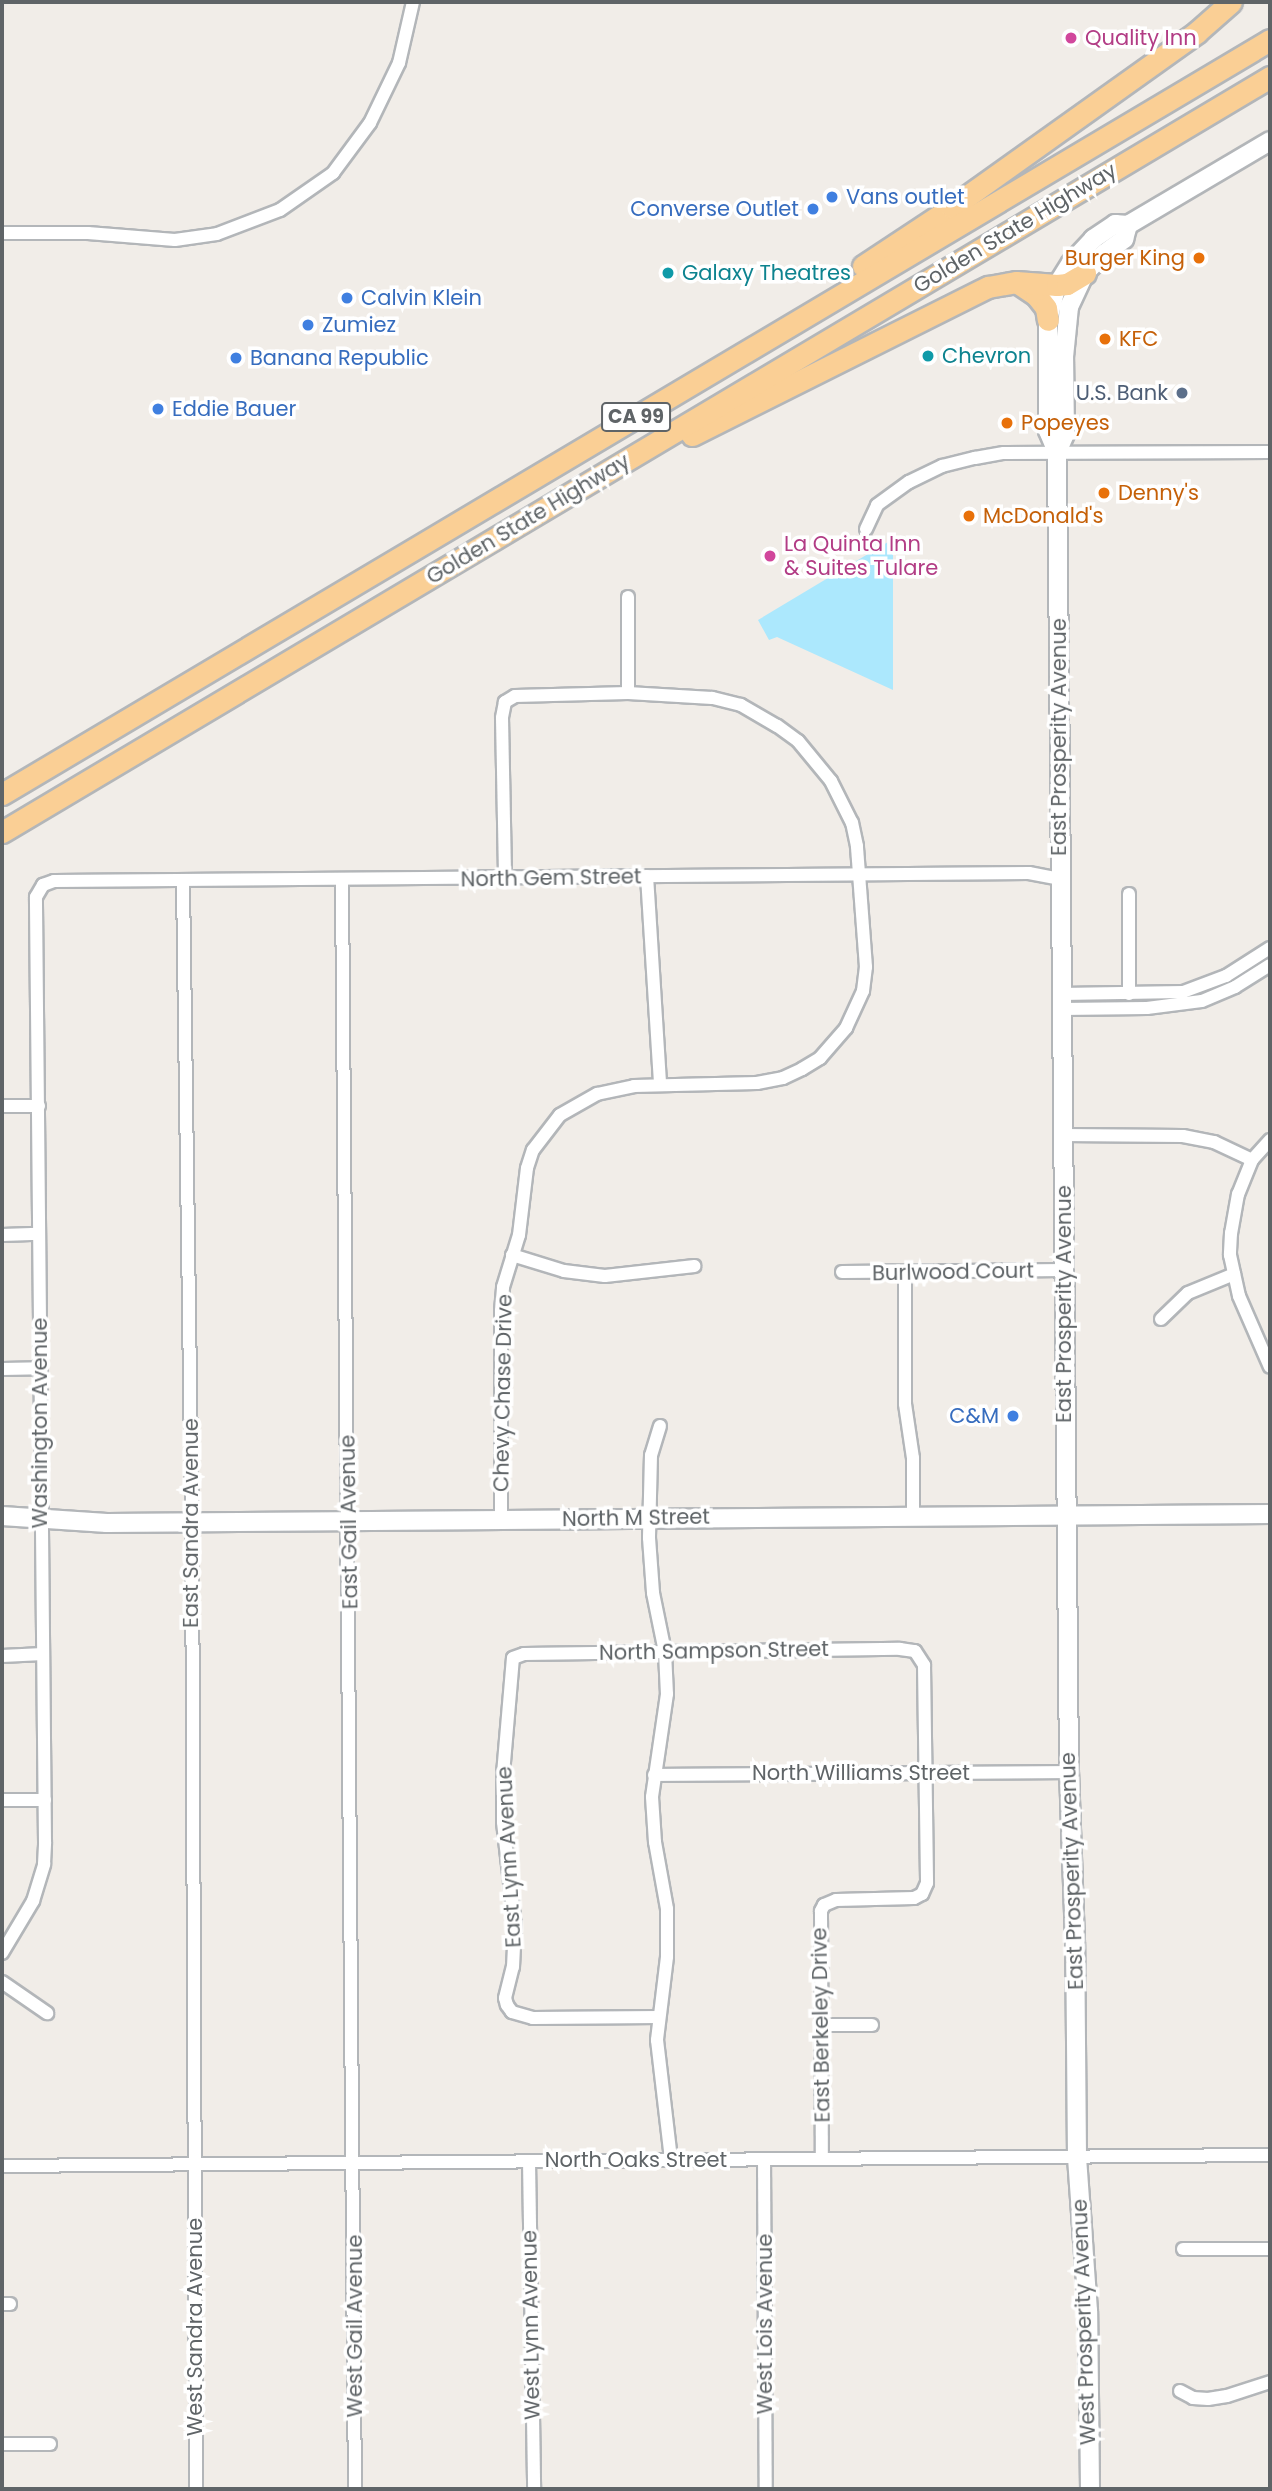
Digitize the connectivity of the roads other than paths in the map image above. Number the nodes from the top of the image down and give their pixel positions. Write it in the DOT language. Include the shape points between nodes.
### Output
graph roads {
  1 [pos="413,2"];
  2 [pos="1231,2"];
  3 [pos="1270,40"];
  4 [pos="1270,76"];
  5 [pos="1270,141"];
  6 [pos="1128,225"];
  7 [pos="2,233"];
  8 [pos="1085,273"];
  9 [pos="1016,282"];
  10 [pos="1057,285"];
  11 [pos="1048,320"];
  12 [pos="764,340"];
  13 [pos="1057,452"];
  14 [pos="1270,452"];
  15 [pos="604,473"];
  16 [pos="866,529"];
  17 [pos="628,597"];
  18 [pos="628,693"];
  19 [pos="2,794"];
  20 [pos="2,832"];
  21 [pos="859,875"];
  22 [pos="647,876"];
  23 [pos="505,878"];
  24 [pos="1060,879"];
  25 [pos="183,881"];
  26 [pos="342,881"];
  27 [pos="43,885"];
  28 [pos="1129,894"];
  29 [pos="1270,948"];
  30 [pos="1270,965"];
  31 [pos="1129,994"];
  32 [pos="1061,1001"];
  33 [pos="660,1085"];
  34 [pos="2,1106"];
  35 [pos="39,1106"];
  36 [pos="1063,1135"];
  37 [pos="1270,1140"];
  38 [pos="1252,1160"];
  39 [pos="39,1234"];
  40 [pos="2,1235"];
  41 [pos="512,1255"];
  42 [pos="694,1266"];
  43 [pos="1064,1270"];
  44 [pos="842,1272"];
  45 [pos="905,1273"];
  46 [pos="1234,1275"];
  47 [pos="1161,1319"];
  48 [pos="1269,1359"];
  49 [pos="41,1368"];
  50 [pos="2,1369"];
  51 [pos="660,1426"];
  52 [pos="1066,1514"];
  53 [pos="1270,1514"];
  54 [pos="913,1515"];
  55 [pos="2,1516"];
  56 [pos="650,1518"];
  57 [pos="501,1519"];
  58 [pos="40,1520"];
  59 [pos="192,1522"];
  60 [pos="349,1522"];
  61 [pos="915,1651"];
  62 [pos="665,1652"];
  63 [pos="43,1654"];
  64 [pos="2,1656"];
  65 [pos="513,1658"];
  66 [pos="925,1772"];
  67 [pos="1069,1772"];
  68 [pos="654,1775"];
  69 [pos="2,1800"];
  70 [pos="45,1800"];
  71 [pos="2,1953"];
  72 [pos="2,1982"];
  73 [pos="47,2013"];
  74 [pos="659,2017"];
  75 [pos="822,2025"];
  76 [pos="872,2025"];
  77 [pos="1077,2155"];
  78 [pos="1270,2155"];
  79 [pos="822,2158"];
  80 [pos="671,2159"];
  81 [pos="764,2159"];
  82 [pos="529,2161"];
  83 [pos="354,2163"];
  84 [pos="194,2165"];
  85 [pos="2,2166"];
  86 [pos="1183,2249"];
  87 [pos="1270,2249"];
  88 [pos="1270,2382"];
  89 [pos="1180,2391"];
  90 [pos="2,2444"];
  91 [pos="50,2444"];
  92 [pos="196,2489"];
  93 [pos="355,2489"];
  94 [pos="534,2489"];
  95 [pos="766,2489"];
  96 [pos="1090,2489"];
  1 -- 7 [label="street" via="405,46 370,123 343,160 280,210 217,234 153,240 88,233"];
  2 -- 12 [label="highway" via="1197,32 952,207 790,314"];
  3 -- 12 [label="highway, Golden State Highway / CA 99"];
  4 -- 15 [label="highway, Golden State Highway / CA 99"];
  5 -- 6 [label="main road"];
  6 -- 8 [label="main road" via="1124,239"];
  6 -- 10 [label="main road, East Prosperity Avenue" via="1115,224 1093,239"];
  8 -- 10 [label="highway"];
  8 -- 13 [label="main road, East Prosperity Avenue" via="1067,317 1065,434"];
  9 -- 10 [label="highway"];
  9 -- 11 [label="highway" via="1037,295"];
  9 -- 15 [label="highway" via="977,292 653,454"];
  10 -- 11 [label="main road, East Prosperity Avenue"];
  11 -- 13 [label="main road, East Prosperity Avenue" via="1048,431"];
  12 -- 19 [label="highway, Golden State Highway / CA 99"];
  13 -- 14 [label="street"];
  13 -- 16 [label="street" via="1004,453 942,466 877,505"];
  13 -- 24 [label="main road, East Prosperity Avenue"];
  15 -- 20 [label="highway, Golden State Highway / CA 99"];
  17 -- 18 [label="street"];
  18 -- 21 [label="street, Chevy Chase Drive" via="712,698 741,705 797,741 831,780 843,803 852,823"];
  18 -- 23 [label="street, Chevy Chase Drive" via="515,696 505,702"];
  21 -- 22 [label="street, North Gem Street"];
  21 -- 24 [label="street, North Gem Street" via="1029,873"];
  21 -- 33 [label="street, Chevy Chase Drive" via="866,967 856,1010 835,1043 820,1058 783,1078 757,1083"];
  22 -- 23 [label="street, North Gem Street"];
  22 -- 33 [label="street"];
  23 -- 26 [label="street, North Gem Street"];
  24 -- 32 [label="main road, East Prosperity Avenue"];
  25 -- 26 [label="street, North Gem Street"];
  25 -- 27 [label="street, North Gem Street" via="54,881"];
  25 -- 59 [label="street, East Sandra Avenue"];
  26 -- 60 [label="street, East Gail Avenue"];
  27 -- 35 [label="street, Washington Avenue" via="36,897"];
  28 -- 31 [label="street"];
  29 -- 31 [label="street" via="1196,989"];
  30 -- 32 [label="street" via="1202,1001 1147,1008"];
  31 -- 32 [label="street"];
  32 -- 36 [label="main road, East Prosperity Avenue"];
  33 -- 41 [label="street, Chevy Chase Drive" via="597,1094 560,1115 545,1132 527,1168 519,1236"];
  34 -- 35 [label="street"];
  35 -- 39 [label="street, Washington Avenue"];
  36 -- 38 [label="street" via="1183,1136 1214,1142"];
  36 -- 43 [label="main road, East Prosperity Avenue"];
  37 -- 38 [label="street"];
  38 -- 46 [label="street" via="1234,1214 1230,1255"];
  39 -- 40 [label="street"];
  39 -- 49 [label="street, Washington Avenue"];
  41 -- 42 [label="street" via="564,1271 605,1276"];
  41 -- 57 [label="street, Chevy Chase Drive" via="501,1311"];
  43 -- 45 [label="street, Burlwood Court"];
  43 -- 52 [label="main road, East Prosperity Avenue"];
  44 -- 45 [label="street, Burlwood Court"];
  45 -- 54 [label="street" via="905,1404 913,1458"];
  46 -- 47 [label="street" via="1188,1293"];
  46 -- 48 [label="street"];
  49 -- 50 [label="street"];
  49 -- 58 [label="street, Washington Avenue"];
  51 -- 56 [label="street" via="651,1455"];
  52 -- 53 [label="main road, North M Street"];
  52 -- 54 [label="main road, North M Street"];
  52 -- 67 [label="main road, East Prosperity Avenue"];
  54 -- 56 [label="main road, North M Street"];
  55 -- 58 [label="main road, North M Street"];
  56 -- 57 [label="main road, North M Street"];
  56 -- 62 [label="street" via="653,1593"];
  57 -- 60 [label="main road, North M Street"];
  58 -- 59 [label="main road, North M Street"];
  58 -- 63 [label="street, Washington Avenue"];
  59 -- 60 [label="main road, North M Street"];
  59 -- 84 [label="street, East Sandra Avenue"];
  60 -- 83 [label="street, East Gail Avenue"];
  61 -- 62 [label="street, North Sampson Street"];
  61 -- 66 [label="street, East Berkeley Drive" via="924,1665"];
  62 -- 65 [label="street, North Sampson Street" via="524,1654"];
  62 -- 68 [label="street" via="667,1694"];
  63 -- 64 [label="street"];
  63 -- 70 [label="street, Washington Avenue"];
  65 -- 74 [label="street, East Lynn Avenue" via="503,1822 515,1926 511,1981 505,1998 512,2012 533,2018"];
  66 -- 67 [label="street, North Williams Street"];
  66 -- 68 [label="street, North Williams Street"];
  66 -- 75 [label="street, East Berkeley Drive" via="925,1890 914,1898 836,1900 824,1905 819,1918"];
  67 -- 77 [label="main road, East Prosperity Avenue"];
  68 -- 74 [label="street" via="654,1842 665,1889 668,1933"];
  69 -- 70 [label="street"];
  70 -- 71 [label="street, Washington Avenue" via="40,1882 20,1927"];
  72 -- 73 [label="street"];
  74 -- 80 [label="street" via="658,2061"];
  75 -- 76 [label="street"];
  75 -- 79 [label="street, East Berkeley Drive"];
  77 -- 78 [label="street, North Oaks Street"];
  77 -- 79 [label="street, North Oaks Street"];
  77 -- 96 [label="main road, West Prosperity Avenue" via="1088,2311"];
  79 -- 81 [label="street, North Oaks Street"];
  80 -- 81 [label="street, North Oaks Street"];
  80 -- 82 [label="street, North Oaks Street"];
  81 -- 95 [label="street, West Lois Avenue"];
  82 -- 83 [label="street, North Oaks Street"];
  82 -- 94 [label="street, West Lynn Avenue"];
  83 -- 84 [label="street, North Oaks Street"];
  83 -- 93 [label="street, West Gail Avenue"];
  84 -- 85 [label="street, North Oaks Street"];
  84 -- 92 [label="street, West Sandra Avenue"];
  86 -- 87 [label="street"];
  88 -- 89 [label="street" via="1208,2399"];
  90 -- 91 [label="street"];
}
